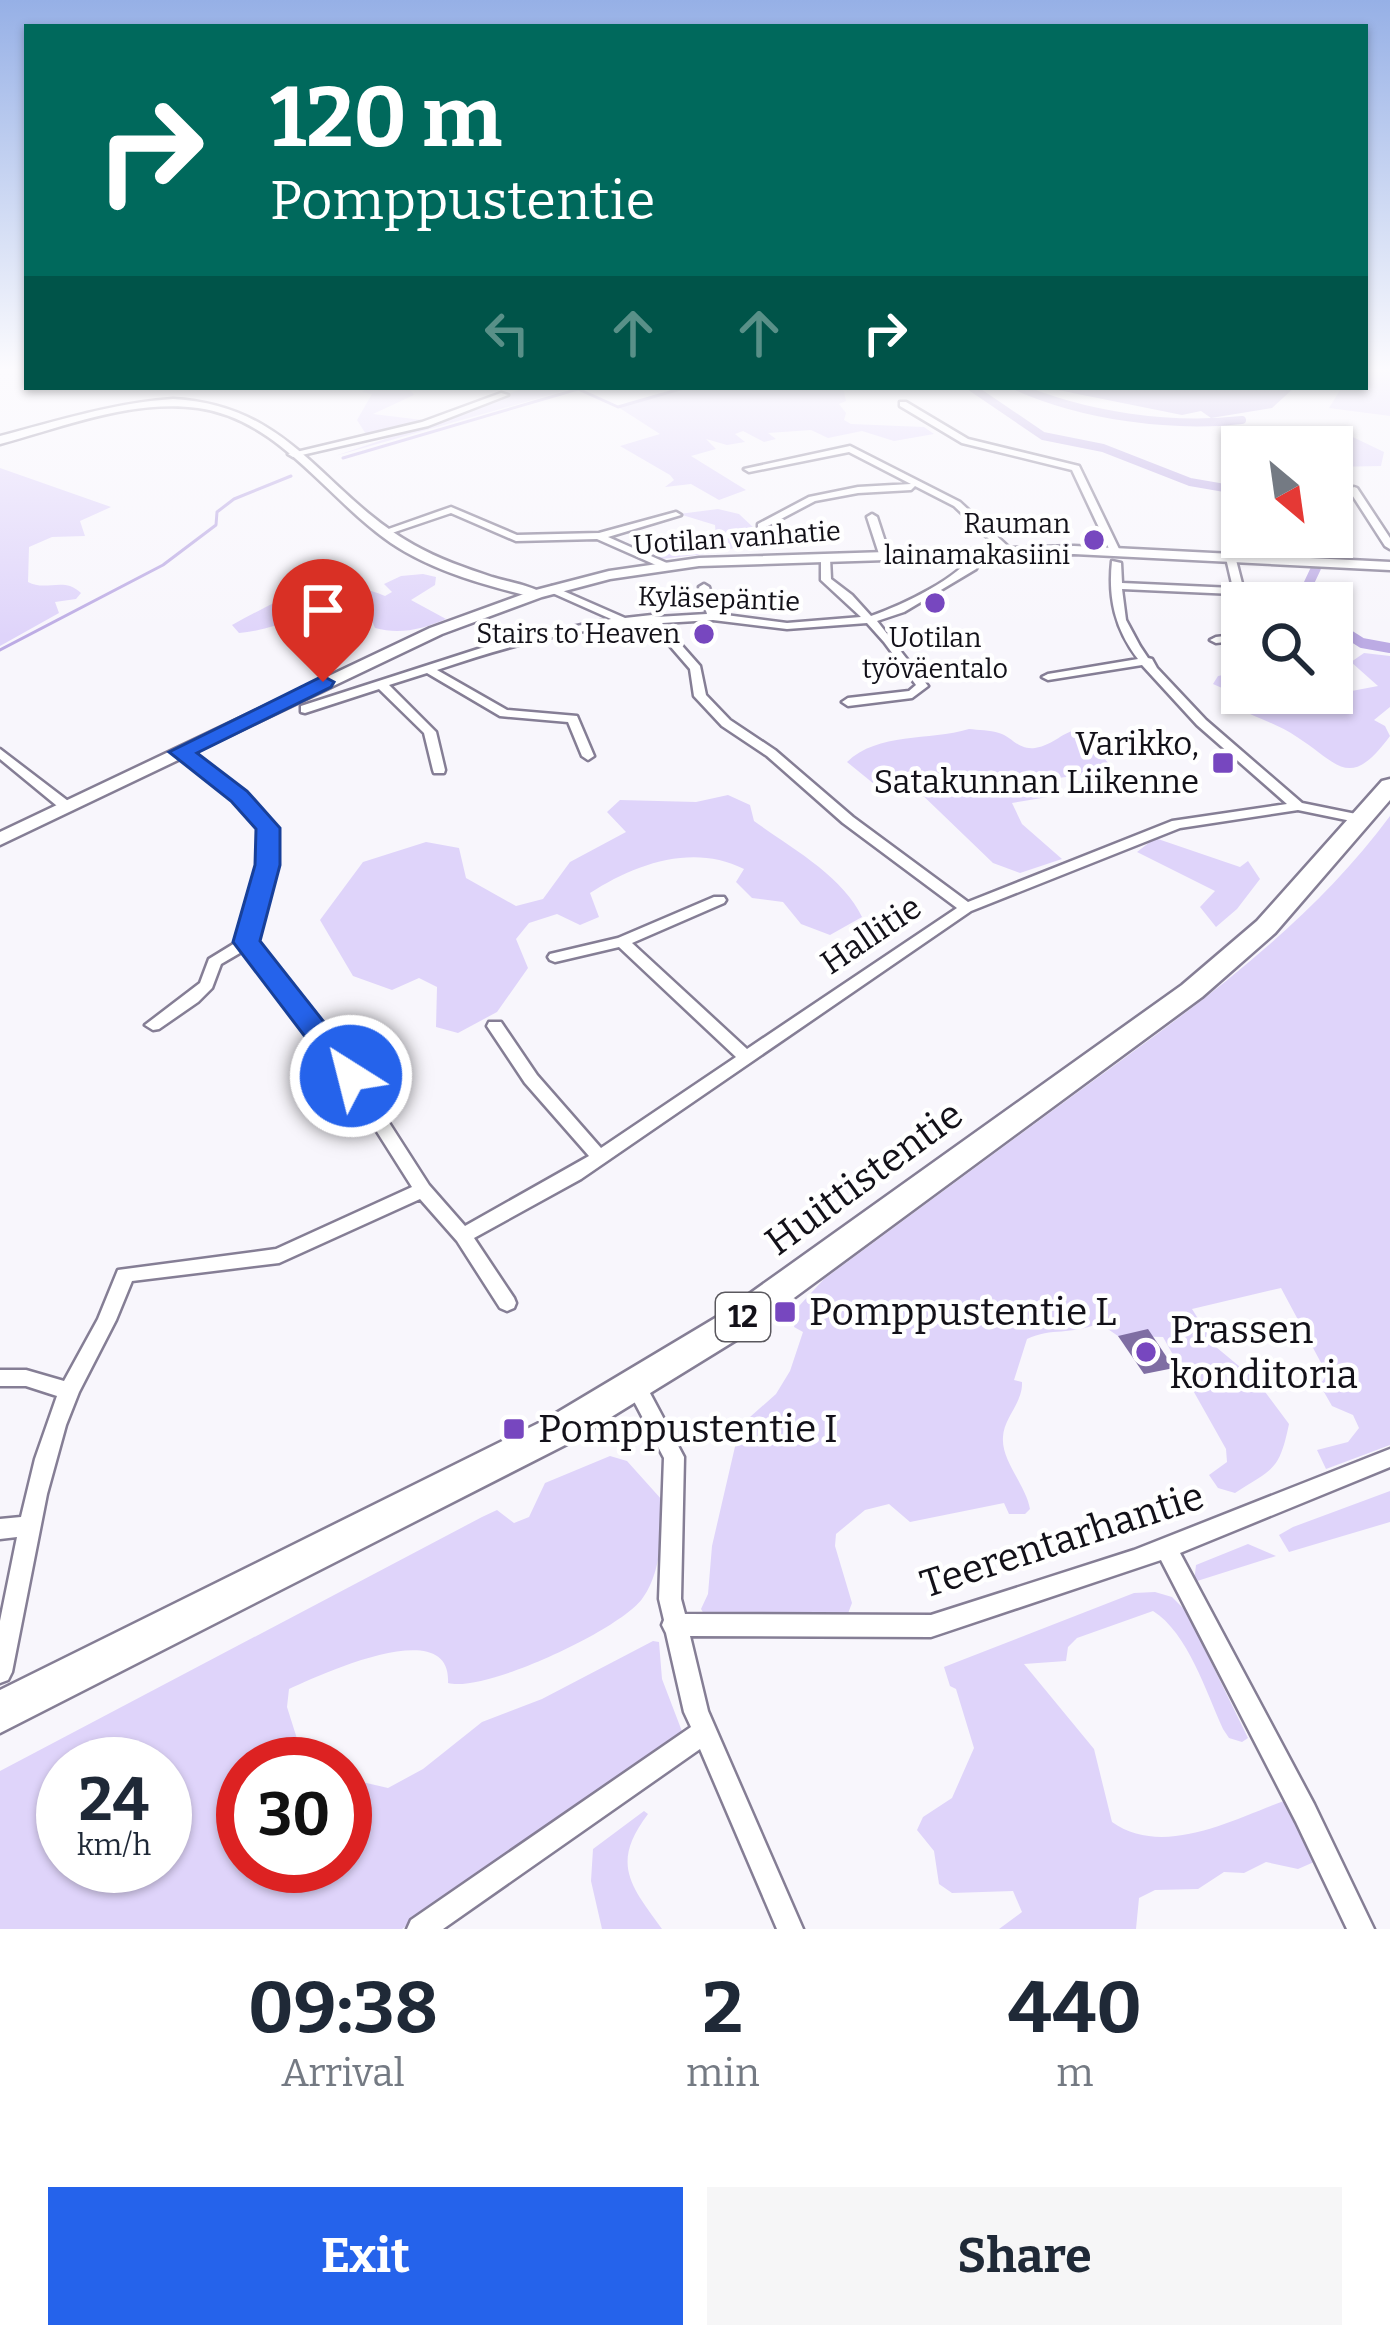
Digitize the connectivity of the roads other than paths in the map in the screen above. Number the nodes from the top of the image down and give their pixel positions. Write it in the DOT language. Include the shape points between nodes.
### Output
graph roads {
  1 [pos="297,457"];
  2 [pos="809,457"];
  3 [pos="864,457"];
  4 [pos="1031,457"];
  5 [pos="749,469"];
  6 [pos="915,487"];
  7 [pos="1354,490"];
  8 [pos="676,515"];
  9 [pos="872,517"];
  10 [pos="760,526"];
  11 [pos="386,532"];
  12 [pos="599,536"];
  13 [pos="1390,546"];
  14 [pos="1010,553"];
  15 [pos="978,554"];
  16 [pos="885,557"];
  17 [pos="1116,557"];
  18 [pos="825,558"];
  19 [pos="1221,558"];
  20 [pos="1231,558"];
  21 [pos="665,566"];
  22 [pos="1390,566"];
  23 [pos="1235,582"];
  24 [pos="1118,586"];
  25 [pos="704,587"];
  26 [pos="1221,590"];
  27 [pos="544,591"];
  28 [pos="713,617"];
  29 [pos="652,618"];
  30 [pos="622,620"];
  31 [pos="869,620"];
  32 [pos="1221,639"];
  33 [pos="1216,640"];
  34 [pos="1148,661"];
  35 [pos="428,669"];
  36 [pos="1048,677"];
  37 [pos="383,686"];
  38 [pos="848,702"];
  39 [pos="305,710"];
  40 [pos="181,752"];
  41 [pos="0,753"];
  42 [pos="588,757"];
  43 [pos="439,770"];
  44 [pos="1390,786"];
  45 [pos="1298,806"];
  46 [pos="67,807"];
  47 [pos="1361,819"];
  48 [pos="0,839"];
  49 [pos="719,900"];
  50 [pos="966,908"];
  51 [pos="247,942"];
  52 [pos="622,942"];
  53 [pos="555,957"];
  54 [pos="152,1024"];
  55 [pos="495,1027"];
  56 [pos="745,1056"];
  57 [pos="598,1155"];
  58 [pos="423,1190"];
  59 [pos="463,1236"];
  60 [pos="507,1303"];
  61 [pos="0,1378"];
  62 [pos="636,1386"];
  63 [pos="69,1391"];
  64 [pos="1390,1459"];
  65 [pos="32,1525"];
  66 [pos="0,1529"];
  67 [pos="1166,1548"];
  68 [pos="673,1625"];
  69 [pos="0,1672"];
  70 [pos="0,1712"];
  71 [pos="703,1733"];
  72 [pos="420,1929"];
  73 [pos="790,1929"];
  74 [pos="1361,1929"];
  1 -- 11 [label="main road"];
  2 -- 5 [label="street"];
  3 -- 6 [label="street"];
  4 -- 17 [label="street" via="1076,468"];
  6 -- 10 [label="street" via="812,499"];
  6 -- 14 [label="street" via="957,504"];
  7 -- 13 [label="street"];
  8 -- 12 [label="street"];
  9 -- 16 [label="street"];
  11 -- 12 [label="street" via="451,510 507,536"];
  11 -- 27 [label="main road" via="418,553"];
  12 -- 21 [label="street"];
  14 -- 15 [label="main road, Uotilan vanhatie"];
  14 -- 17 [label="main road, Uotilan vanhatie"];
  15 -- 16 [label="main road, Uotilan vanhatie"];
  15 -- 31 [label="street, Kyläsepäntie" via="972,567"];
  16 -- 18 [label="main road, Uotilan vanhatie"];
  17 -- 19 [label="main road, Uotilan vanhatie"];
  17 -- 24 [label="street"];
  18 -- 21 [label="main road, Uotilan vanhatie"];
  18 -- 31 [label="street" via="826,580"];
  20 -- 22 [label="main road, Uotilan vanhatie"];
  20 -- 23 [label="street"];
  21 -- 27 [label="main road, Uotilan vanhatie"];
  24 -- 26 [label="street"];
  24 -- 34 [label="street" via="1122,625"];
  25 -- 28 [label="street"];
  27 -- 30 [label="street"];
  27 -- 40 [label="main road, Uotilan vanhatie" via="436,631"];
  28 -- 29 [label="street, Kyläsepäntie"];
  28 -- 31 [label="street, Kyläsepäntie" via="787,626"];
  29 -- 30 [label="street, Kyläsepäntie"];
  29 -- 50 [label="street" via="696,668 700,696 726,722"];
  30 -- 35 [label="street, Kyläsepäntie"];
  31 -- 38 [label="street" via="921,692"];
  32 -- 33 [label="street"];
  34 -- 36 [label="street"];
  34 -- 45 [label="street" via="1257,775"];
  35 -- 37 [label="street, Kyläsepäntie"];
  35 -- 42 [label="street" via="505,713 573,719"];
  37 -- 39 [label="street, Kyläsepäntie"];
  37 -- 43 [label="street" via="430,732"];
  40 -- 46 [label="main road, Uotilan vanhatie"];
  40 -- 51 [label="street" via="268,828"];
  41 -- 46 [label="street"];
  44 -- 47 [label="highway, Huittistentie / 12"];
  45 -- 47 [label="street, Hallitie"];
  45 -- 50 [label="street, Hallitie" via="1153,830"];
  46 -- 48 [label="main road, Uotilan vanhatie"];
  47 -- 62 [label="highway, Huittistentie / 12" via="1267,927 1192,991 830,1256"];
  49 -- 52 [label="street"];
  50 -- 56 [label="street, Hallitie"];
  51 -- 54 [label="street" via="214,962 193,998"];
  51 -- 58 [label="street" via="337,1055"];
  52 -- 53 [label="street"];
  52 -- 56 [label="street"];
  55 -- 57 [label="street"];
  56 -- 57 [label="street, Hallitie"];
  57 -- 59 [label="street, Hallitie"];
  58 -- 59 [label="street"];
  58 -- 63 [label="street" via="280,1256 125,1275"];
  59 -- 60 [label="street"];
  61 -- 63 [label="street"];
  62 -- 68 [label="street" via="674,1456"];
  62 -- 70 [label="highway, Huittistentie / 12"];
  63 -- 65 [label="street"];
  64 -- 67 [label="street, Teerentarhantie"];
  65 -- 66 [label="street"];
  65 -- 69 [label="street"];
  67 -- 68 [label="street, Teerentarhantie" via="931,1626"];
  67 -- 74 [label="street"];
  68 -- 71 [label="street"];
  71 -- 72 [label="street"];
  71 -- 73 [label="street"];
}
